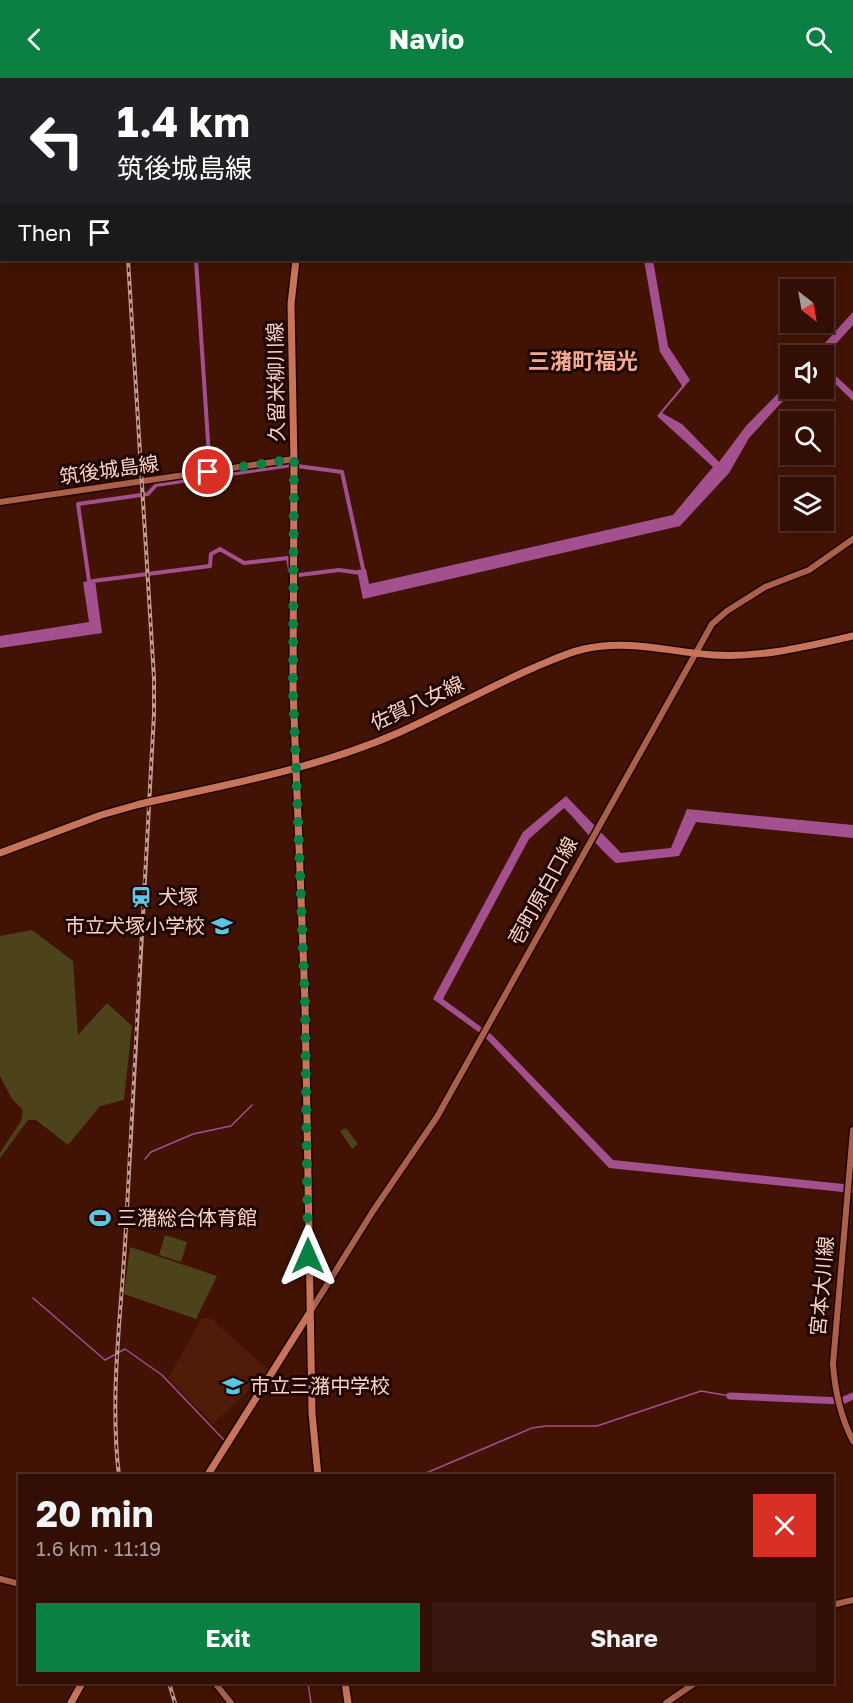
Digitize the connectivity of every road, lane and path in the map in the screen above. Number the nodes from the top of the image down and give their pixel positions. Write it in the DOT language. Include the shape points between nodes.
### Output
graph roads {
  1 [pos="296,261"];
  2 [pos="294,459"];
  3 [pos="0,502"];
  4 [pos="853,539"];
  5 [pos="853,636"];
  6 [pos="694,653"];
  7 [pos="295,768"];
  8 [pos="0,853"];
  9 [pos="853,1130"];
  10 [pos="310,1312"];
  11 [pos="853,1441"];
  12 [pos="208,1474"];
  13 [pos="318,1474"];
  14 [pos="0,1579"];
  15 [pos="18,1584"];
  16 [pos="853,1600"];
  17 [pos="834,1605"];
  18 [pos="81,1684"];
  19 [pos="216,1684"];
  20 [pos="345,1684"];
  21 [pos="694,1684"];
  22 [pos="71,1703"];
  23 [pos="231,1703"];
  24 [pos="348,1703"];
  25 [pos="666,1703"];
  1 -- 2 [label="main road, 久留米柳川線" via="291,304"];
  2 -- 3 [label="main road, 筑後城島線"];
  2 -- 7 [label="main road, 久留米柳川線"];
  4 -- 6 [label="main road, 壱町原白口線" via="809,570 765,587 727,610 712,624"];
  5 -- 6 [label="main road, 佐賀八女線" via="751,655"];
  6 -- 7 [label="main road, 佐賀八女線" via="632,644 569,653 399,732"];
  6 -- 10 [label="main road, 壱町原白口線" via="437,1117"];
  7 -- 8 [label="main road, 佐賀八女線, bridge" via="101,815"];
  7 -- 10 [label="main road, 久留米柳川線" via="305,1002"];
  9 -- 11 [label="main road, 宮本大川線" via="833,1348 836,1398"];
  10 -- 12 [label="main road"];
  10 -- 13 [label="main road, 久留米柳川線"];
  14 -- 15 [label="main road"];
  16 -- 17 [label="main road"];
  18 -- 22 [label="main road"];
  19 -- 23 [label="main road"];
  20 -- 24 [label="main road"];
  21 -- 25 [label="main road"];
}
